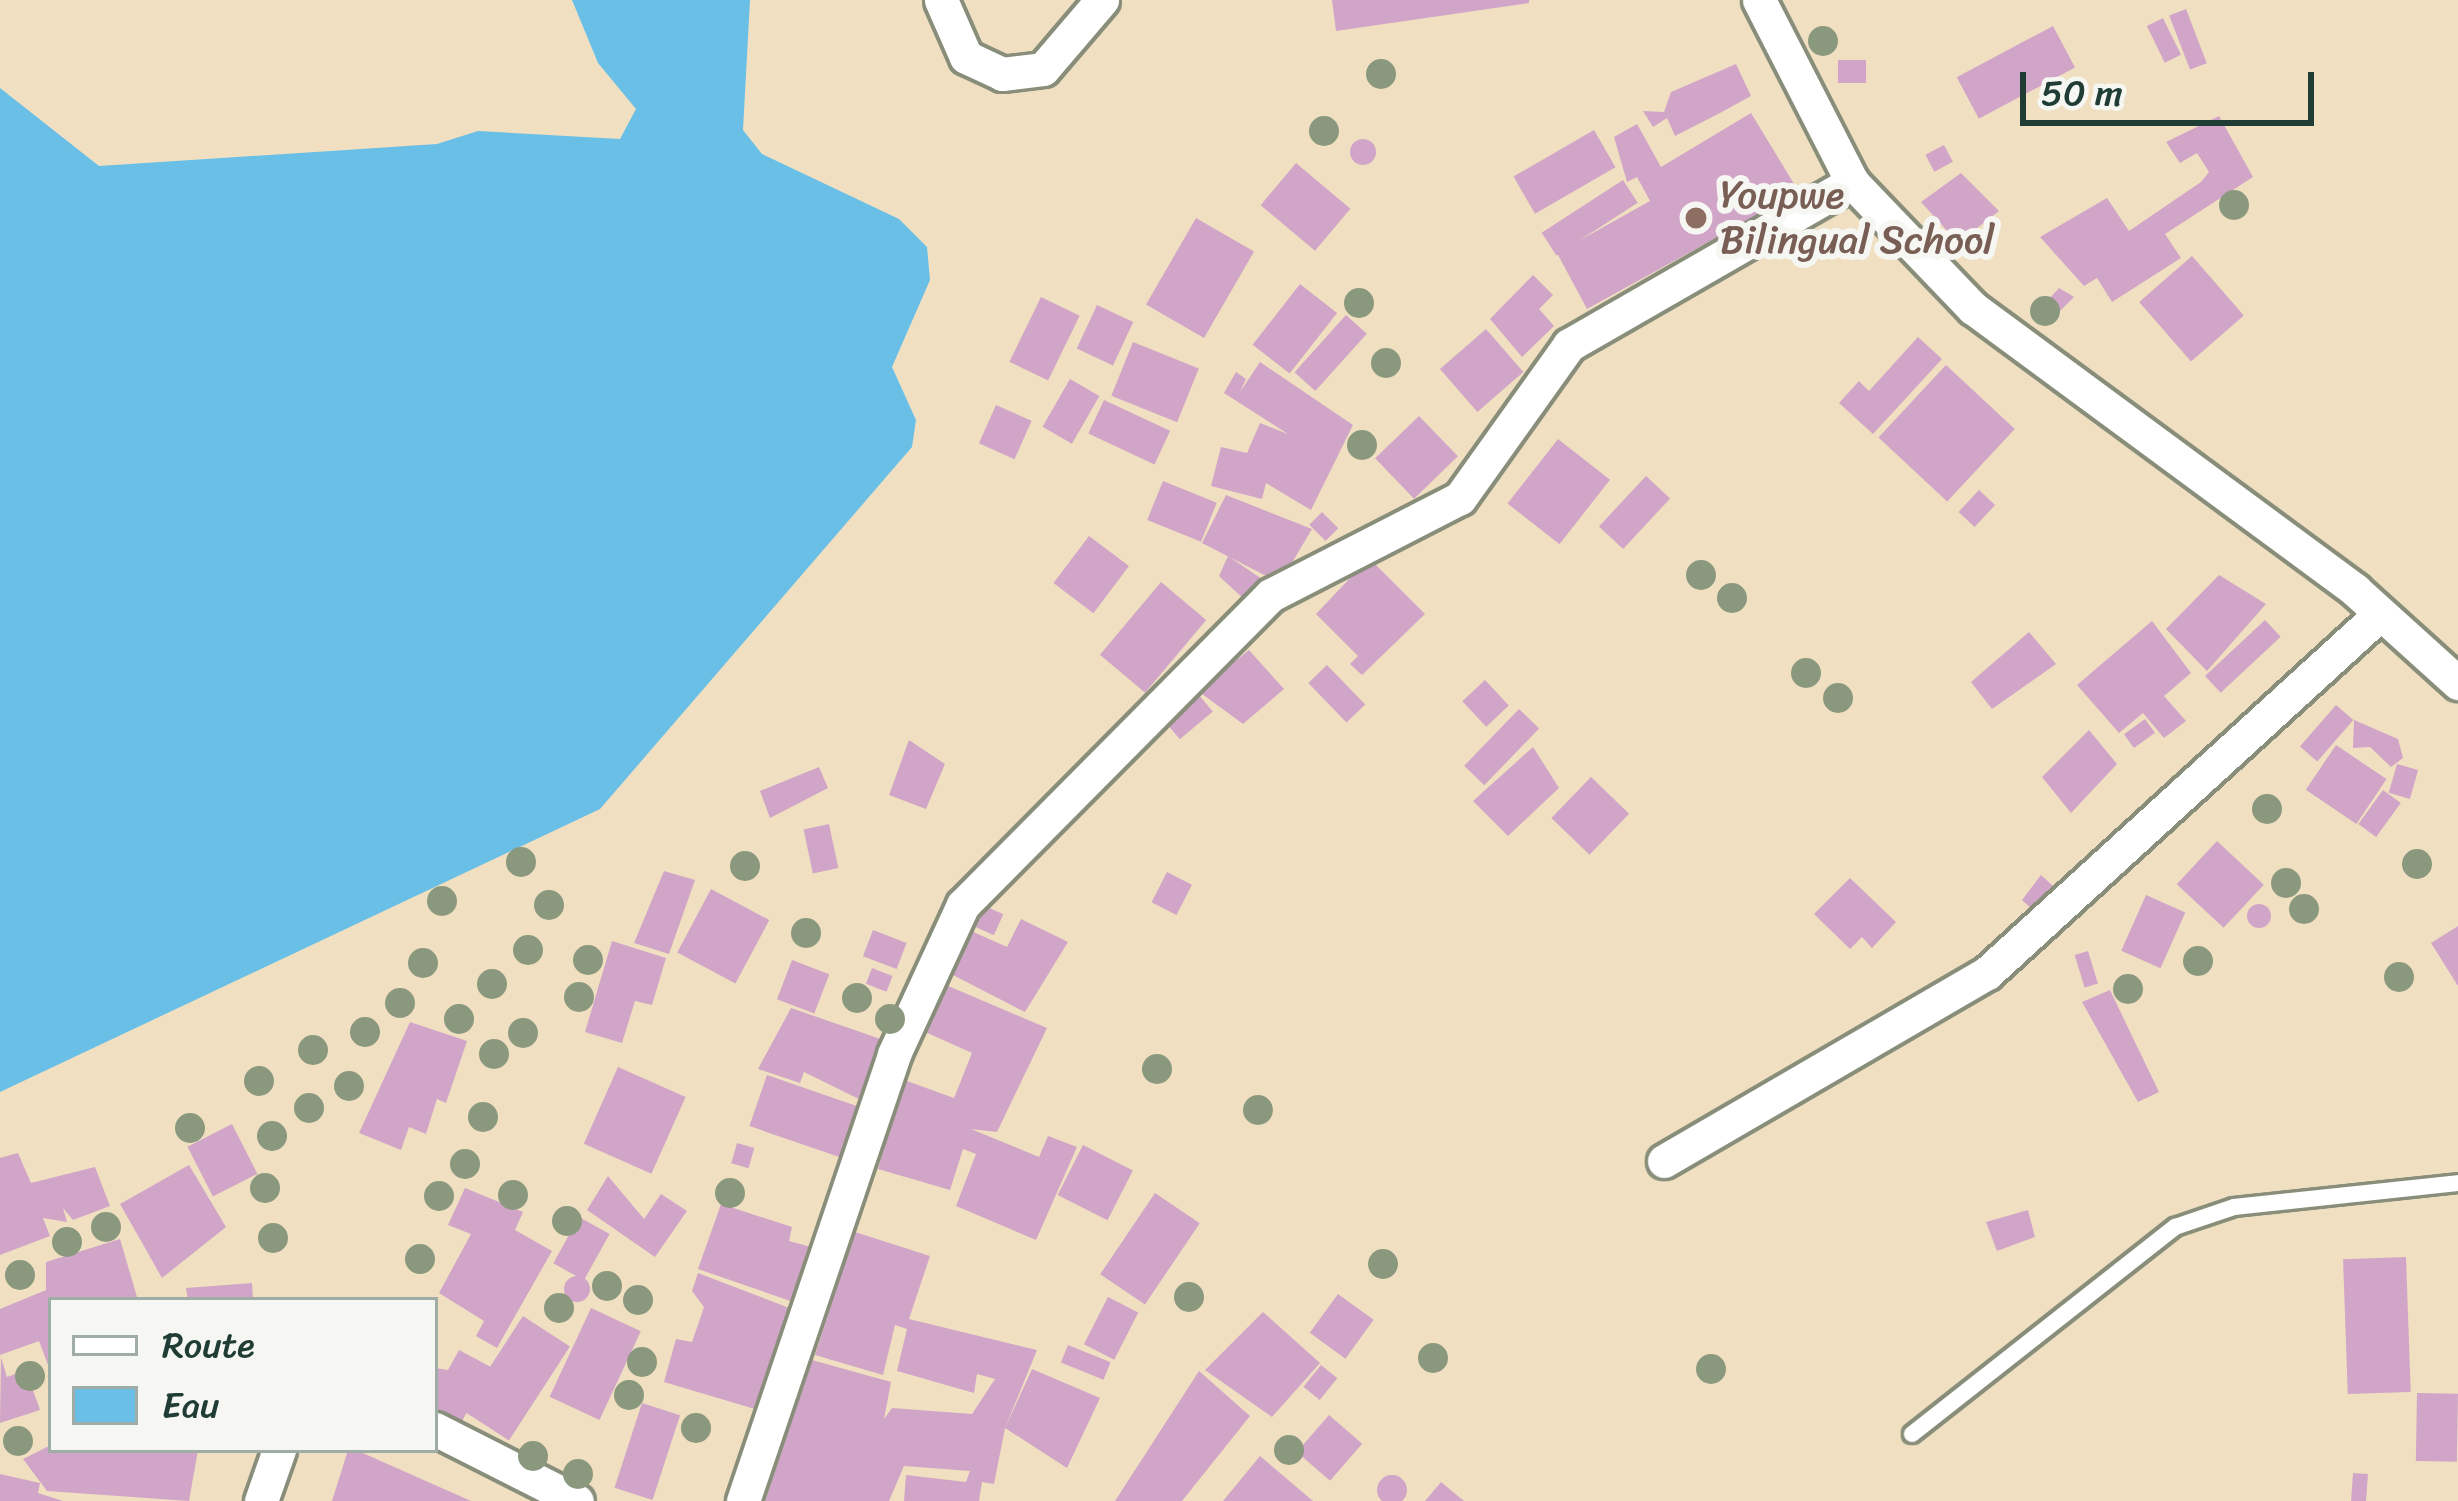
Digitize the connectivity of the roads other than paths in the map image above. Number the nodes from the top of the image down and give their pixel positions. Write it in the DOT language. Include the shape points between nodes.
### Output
graph roads {
  1 [pos="941,0"];
  2 [pos="1102,0"];
  3 [pos="1759,0"];
  4 [pos="1852,182"];
  5 [pos="2380,614"];
  6 [pos="2458,683"];
  7 [pos="1664,1161"];
  8 [pos="2458,1184"];
  9 [pos="438,1432"];
  10 [pos="1912,1434"];
  11 [pos="278,1453"];
  12 [pos="261,1501"];
  13 [pos="577,1501"];
  14 [pos="743,1501"];
  1 -- 2 [label="street" via="966,57 1002,74 1043,69"];
  3 -- 4 [label="street"];
  4 -- 5 [label="street" via="1973,308"];
  4 -- 14 [label="street" via="1569,345 1460,498 1271,595 963,905 894,1054"];
  5 -- 6 [label="street"];
  5 -- 7 [label="street" via="1987,974"];
  8 -- 10 [label="lane" via="2234,1207 2175,1227"];
  9 -- 13 [label="street"];
  11 -- 12 [label="street"];
}
